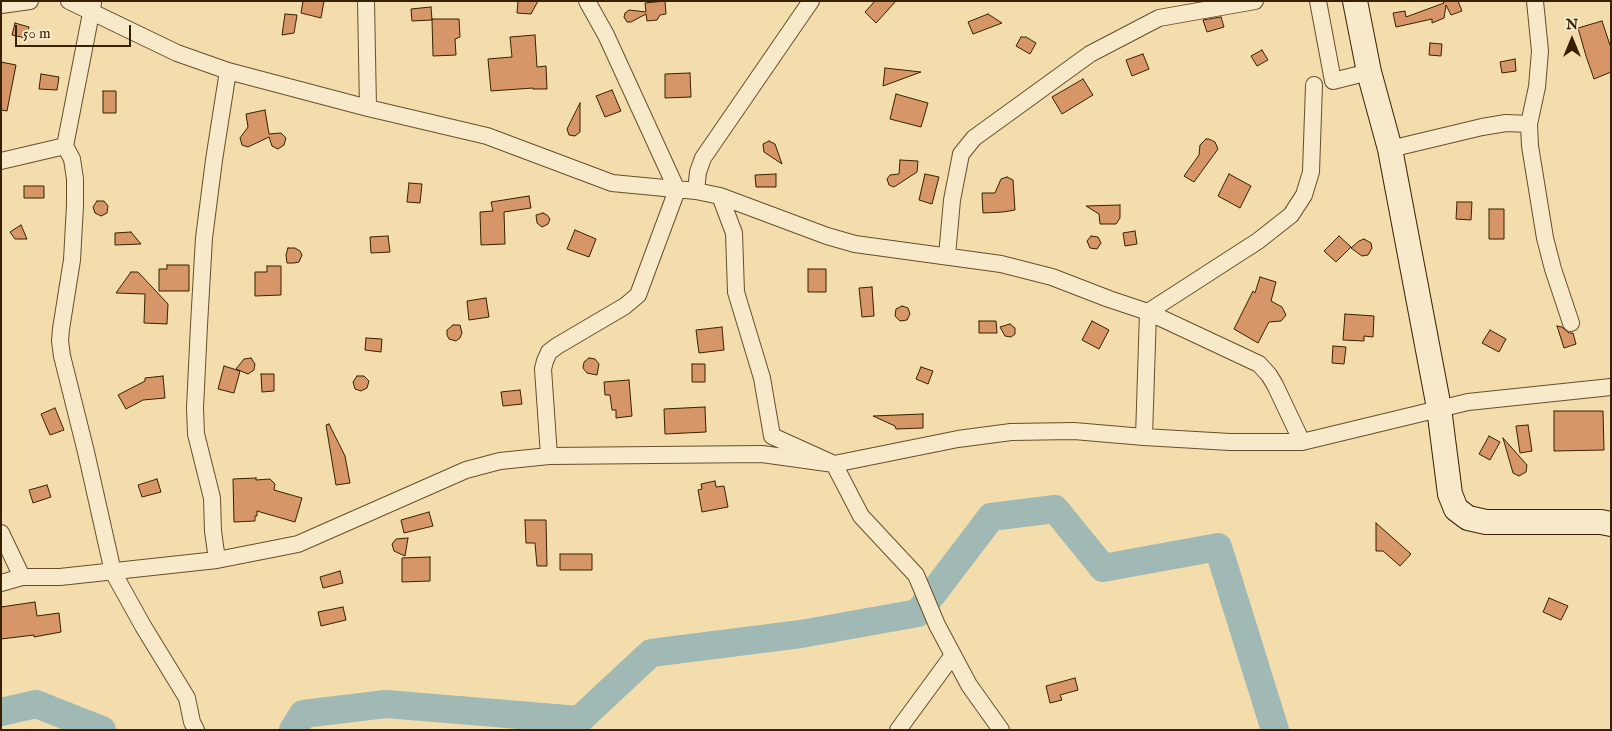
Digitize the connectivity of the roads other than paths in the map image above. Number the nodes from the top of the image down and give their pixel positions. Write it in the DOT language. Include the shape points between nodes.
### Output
graph roads {
  1 [pos="30,1"];
  2 [pos="69,1"];
  3 [pos="366,1"];
  4 [pos="588,1"];
  5 [pos="811,1"];
  6 [pos="1255,1"];
  7 [pos="1318,1"];
  8 [pos="1355,1"];
  9 [pos="1535,1"];
  10 [pos="1,5"];
  11 [pos="92,7"];
  12 [pos="228,70"];
  13 [pos="1369,72"];
  14 [pos="1314,85"];
  15 [pos="368,108"];
  16 [pos="1529,124"];
  17 [pos="65,146"];
  18 [pos="1390,149"];
  19 [pos="1,161"];
  20 [pos="677,190"];
  21 [pos="696,191"];
  22 [pos="720,196"];
  23 [pos="947,256"];
  24 [pos="1148,312"];
  25 [pos="1571,323"];
  26 [pos="1611,387"];
  27 [pos="1439,408"];
  28 [pos="1144,437"];
  29 [pos="1302,442"];
  30 [pos="549,456"];
  31 [pos="834,464"];
  32 [pos="1611,524"];
  33 [pos="1,533"];
  34 [pos="217,560"];
  35 [pos="113,572"];
  36 [pos="22,577"];
  37 [pos="1,583"];
  38 [pos="953,655"];
  39 [pos="196,730"];
  40 [pos="898,730"];
  41 [pos="1001,730"];
  1 -- 10 [label="street"];
  2 -- 11 [label="street"];
  3 -- 15 [label="street"];
  4 -- 20 [label="street"];
  5 -- 21 [label="street" via="703,158"];
  6 -- 23 [label="street" via="1159,18 1090,54 974,138 961,154 952,200"];
  7 -- 13 [label="street" via="1334,81"];
  8 -- 13 [label="street"];
  9 -- 16 [label="street" via="1540,51"];
  11 -- 12 [label="street" via="177,53"];
  11 -- 17 [label="street"];
  12 -- 15 [label="street"];
  12 -- 34 [label="street" via="204,238 196,408 196,434 212,498"];
  13 -- 18 [label="street"];
  14 -- 24 [label="street" via="1311,172 1304,195 1291,215 1258,241"];
  15 -- 20 [label="street" via="487,136 612,183"];
  16 -- 18 [label="street" via="1482,127"];
  16 -- 25 [label="street" via="1544,238"];
  17 -- 19 [label="street"];
  17 -- 35 [label="street" via="72,159 75,206 72,260 60,341"];
  18 -- 27 [label="street"];
  20 -- 21 [label="street"];
  20 -- 30 [label="street" via="638,295 549,352 543,369"];
  21 -- 22 [label="street"];
  22 -- 23 [label="street" via="855,244"];
  22 -- 31 [label="street" via="734,233 736,292 762,378 772,436"];
  23 -- 24 [label="street" via="1001,264 1052,277"];
  24 -- 28 [label="street"];
  24 -- 29 [label="street" via="1259,364 1275,385"];
  26 -- 27 [label="street"];
  27 -- 29 [label="street"];
  27 -- 32 [label="street" via="1450,494 1456,509 1468,518 1486,522"];
  28 -- 29 [label="street"];
  28 -- 31 [label="street" via="1012,432"];
  30 -- 31 [label="street" via="762,454"];
  30 -- 34 [label="street" via="500,461 466,470 298,544"];
  31 -- 38 [label="street" via="861,516 916,575"];
  33 -- 36 [label="street"];
  34 -- 35 [label="street"];
  35 -- 36 [label="street" via="60,578"];
  35 -- 39 [label="street" via="187,698"];
  36 -- 37 [label="street"];
  38 -- 40 [label="street"];
  38 -- 41 [label="street" via="969,685"];
}
